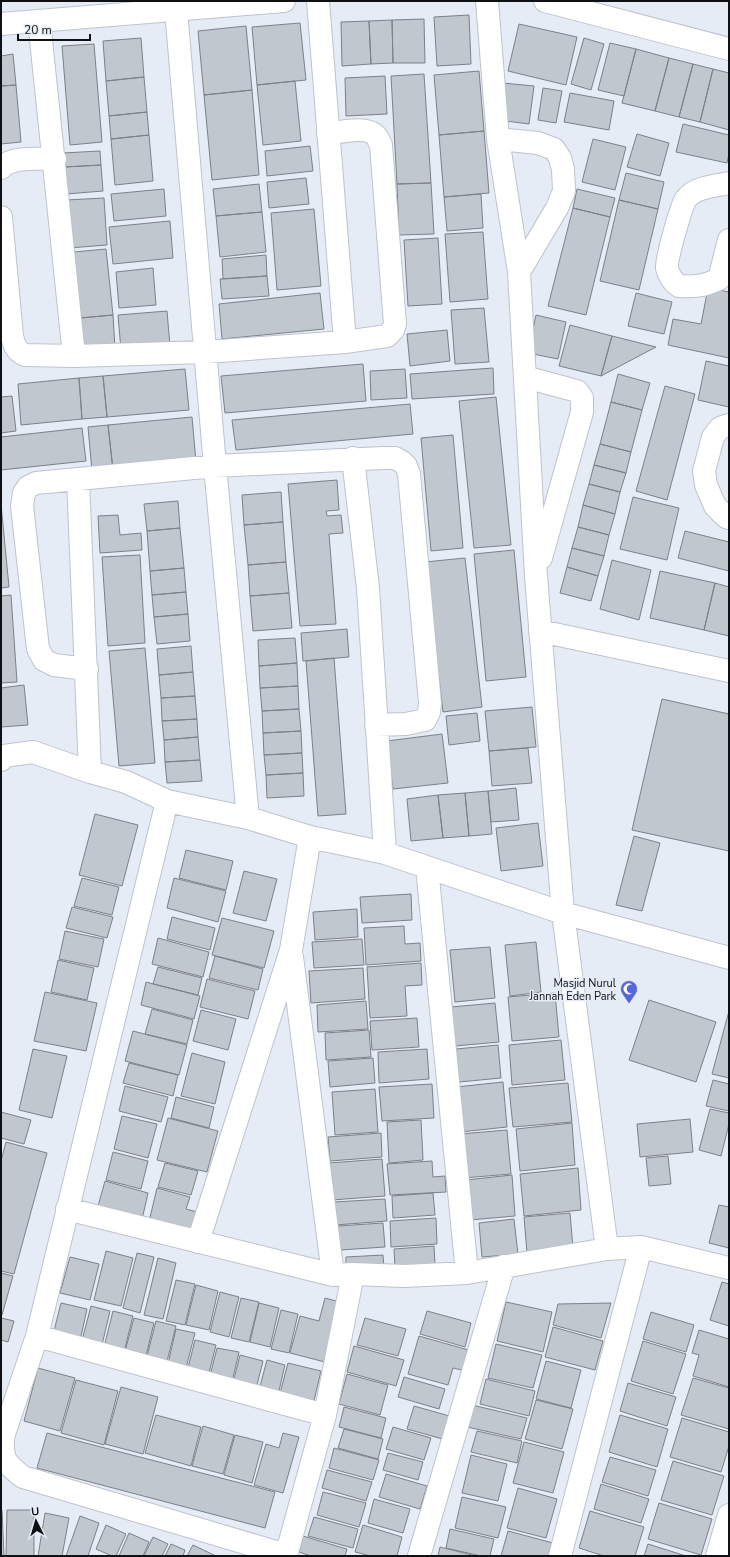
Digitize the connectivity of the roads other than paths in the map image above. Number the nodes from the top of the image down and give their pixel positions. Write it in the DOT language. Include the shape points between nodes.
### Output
graph roads {
  1 [pos="284,1"];
  2 [pos="318,1"];
  3 [pos="487,1"];
  4 [pos="545,1"];
  5 [pos="176,10"];
  6 [pos="39,21"];
  7 [pos="1,24"];
  8 [pos="729,49"];
  9 [pos="328,134"];
  10 [pos="498,139"];
  11 [pos="55,159"];
  12 [pos="1,168"];
  13 [pos="729,183"];
  14 [pos="1,217"];
  15 [pos="729,240"];
  16 [pos="519,272"];
  17 [pos="345,342"];
  18 [pos="206,352"];
  19 [pos="74,356"];
  20 [pos="525,377"];
  21 [pos="729,425"];
  22 [pos="353,458"];
  23 [pos="215,466"];
  24 [pos="78,479"];
  25 [pos="729,518"];
  26 [pos="536,576"];
  27 [pos="540,631"];
  28 [pos="87,669"];
  29 [pos="729,671"];
  30 [pos="376,725"];
  31 [pos="1,760"];
  32 [pos="90,772"];
  33 [pos="167,801"];
  34 [pos="248,818"];
  35 [pos="310,837"];
  36 [pos="385,853"];
  37 [pos="428,868"];
  38 [pos="563,912"];
  39 [pos="291,950"];
  40 [pos="729,958"];
  41 [pos="67,1209"];
  42 [pos="198,1242"];
  43 [pos="641,1247"];
  44 [pos="607,1250"];
  45 [pos="504,1266"];
  46 [pos="729,1268"];
  47 [pos="466,1273"];
  48 [pos="343,1274"];
  49 [pos="37,1336"];
  50 [pos="325,1415"];
  51 [pos="729,1515"];
  52 [pos="286,1556"];
  53 [pos="419,1556"];
  54 [pos="560,1556"];
  55 [pos="717,1556"];
  1 -- 5 [label="street"];
  2 -- 9 [label="street"];
  3 -- 10 [label="street"];
  4 -- 8 [label="street"];
  5 -- 6 [label="street"];
  5 -- 18 [label="street"];
  6 -- 7 [label="street"];
  6 -- 11 [label="street"];
  9 -- 17 [label="street"];
  9 -- 17 [label="street" via="368,131 376,136 381,145 395,324 386,336"];
  10 -- 16 [label="street"];
  10 -- 16 [label="street" via="538,143 554,149 563,169 564,191 557,208"];
  11 -- 12 [label="street" via="22,160 5,164"];
  11 -- 19 [label="street"];
  13 -- 15 [label="street" via="702,188 686,199 681,209 667,267 673,281 678,286 696,287 719,279"];
  14 -- 19 [label="street" via="15,346 25,355"];
  16 -- 20 [label="street"];
  17 -- 18 [label="street"];
  18 -- 19 [label="street"];
  18 -- 23 [label="street"];
  20 -- 26 [label="street"];
  20 -- 26 [label="street" via="576,391 582,398 582,412"];
  21 -- 25 [label="street" via="720,428 713,438 704,472 706,484 716,506"];
  22 -- 23 [label="street"];
  22 -- 30 [label="street" via="368,588"];
  22 -- 30 [label="street" via="395,458 406,466 409,474 429,696 429,712 425,720 406,724"];
  23 -- 24 [label="street"];
  23 -- 34 [label="street"];
  24 -- 28 [label="street"];
  24 -- 28 [label="street" via="28,487 22,498 22,506 38,649 44,660 54,665"];
  26 -- 27 [label="street"];
  27 -- 29 [label="street"];
  27 -- 38 [label="street"];
  28 -- 32 [label="street"];
  30 -- 36 [label="street"];
  31 -- 32 [label="street" via="4,756 33,752"];
  32 -- 33 [label="street" via="126,782"];
  33 -- 34 [label="street"];
  33 -- 41 [label="street"];
  34 -- 35 [label="street"];
  35 -- 36 [label="street"];
  35 -- 39 [label="street"];
  36 -- 37 [label="street"];
  37 -- 38 [label="street"];
  37 -- 47 [label="street"];
  38 -- 40 [label="street"];
  38 -- 44 [label="street"];
  39 -- 42 [label="street"];
  39 -- 48 [label="street"];
  41 -- 42 [label="street"];
  41 -- 49 [label="street"];
  42 -- 48 [label="street"];
  43 -- 44 [label="street"];
  43 -- 46 [label="street"];
  43 -- 54 [label="street"];
  44 -- 45 [label="street"];
  45 -- 47 [label="street"];
  45 -- 53 [label="street"];
  47 -- 48 [label="street" via="404,1276"];
  48 -- 50 [label="street"];
  49 -- 50 [label="street"];
  49 -- 52 [label="street" via="3,1437 2,1454 9,1466 23,1477"];
  50 -- 52 [label="street"];
  51 -- 55 [label="street"];
}
